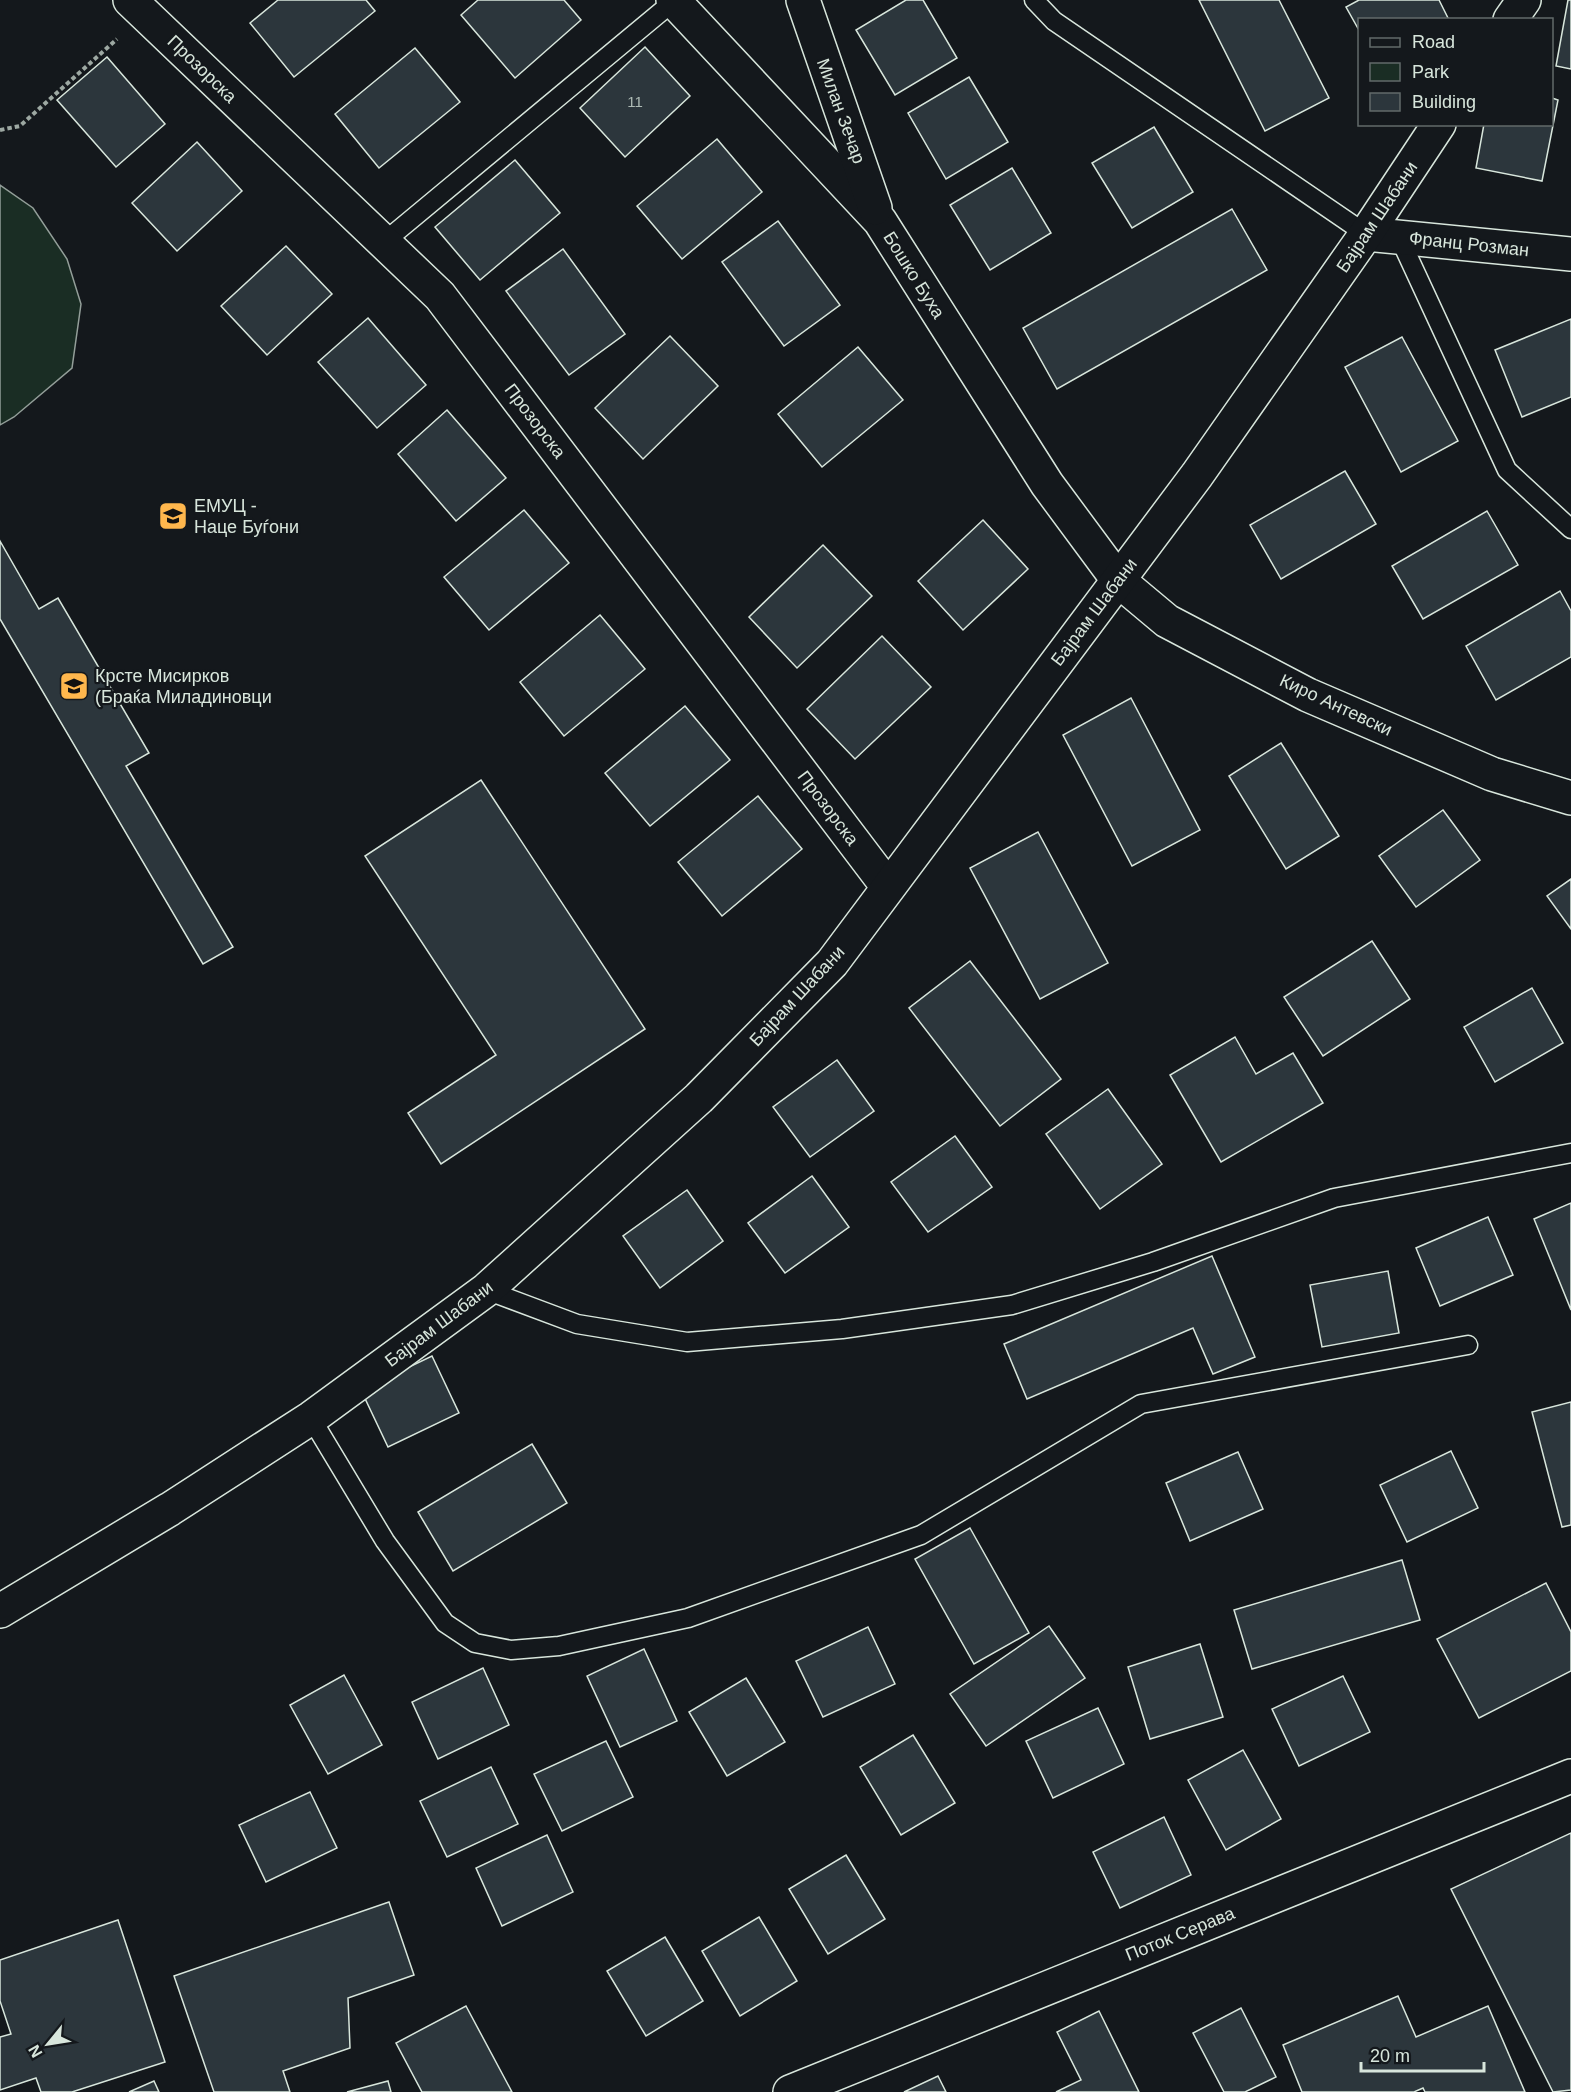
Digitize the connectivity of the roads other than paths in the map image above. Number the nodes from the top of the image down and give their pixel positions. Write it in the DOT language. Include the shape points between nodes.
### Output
graph roads {
  1 [pos="803,0"];
  2 [pos="1034,0"];
  3 [pos="687,5"];
  4 [pos="137,7"];
  5 [pos="1438,126"];
  6 [pos="880,221"];
  7 [pos="1366,234"];
  8 [pos="1400,237"];
  9 [pos="384,242"];
  10 [pos="1571,254"];
  11 [pos="1571,529"];
  12 [pos="1118,580"];
  13 [pos="1571,798"];
  14 [pos="888,887"];
  15 [pos="1571,1153"];
  16 [pos="486,1290"];
  17 [pos="1468,1345"];
  18 [pos="311,1418"];
  19 [pos="0,1611"];
  20 [pos="1571,1776"];
  21 [pos="790,2092"];
  1 -- 6 [label="street, Милан Зечар"];
  2 -- 7 [label="lane" via="1054,21"];
  3 -- 6 [label="street, Бошко Буха"];
  3 -- 9 [label="lane"];
  4 -- 9 [label="street, Прозорска"];
  5 -- 7 [label="street, Бајрам Шабани"];
  6 -- 12 [label="street, Бошко Буха" via="1047,484"];
  7 -- 8 [label="street, Франц Розман"];
  7 -- 12 [label="street, Бајрам Шабани"];
  8 -- 10 [label="street, Франц Розман"];
  8 -- 11 [label="lane" via="1507,470"];
  9 -- 14 [label="street, Прозорска" via="440,296"];
  12 -- 13 [label="street, Киро Антевски" via="1167,621 1308,695 1492,774"];
  12 -- 14 [label="street, Бајрам Шабани"];
  14 -- 16 [label="street, Бајрам Шабани" via="832,963 707,1090"];
  15 -- 16 [label="lane" via="1334,1198 1153,1262 1012,1305 842,1329 687,1342 578,1324"];
  16 -- 18 [label="street, Бајрам Шабани"];
  17 -- 18 [label="lane" via="1141,1404 921,1535 688,1618 559,1646 511,1650 475,1643 445,1623 385,1541"];
  18 -- 19 [label="street, Бајрам Шабани"];
  20 -- 21 [label="street, Поток Серава"];
}
